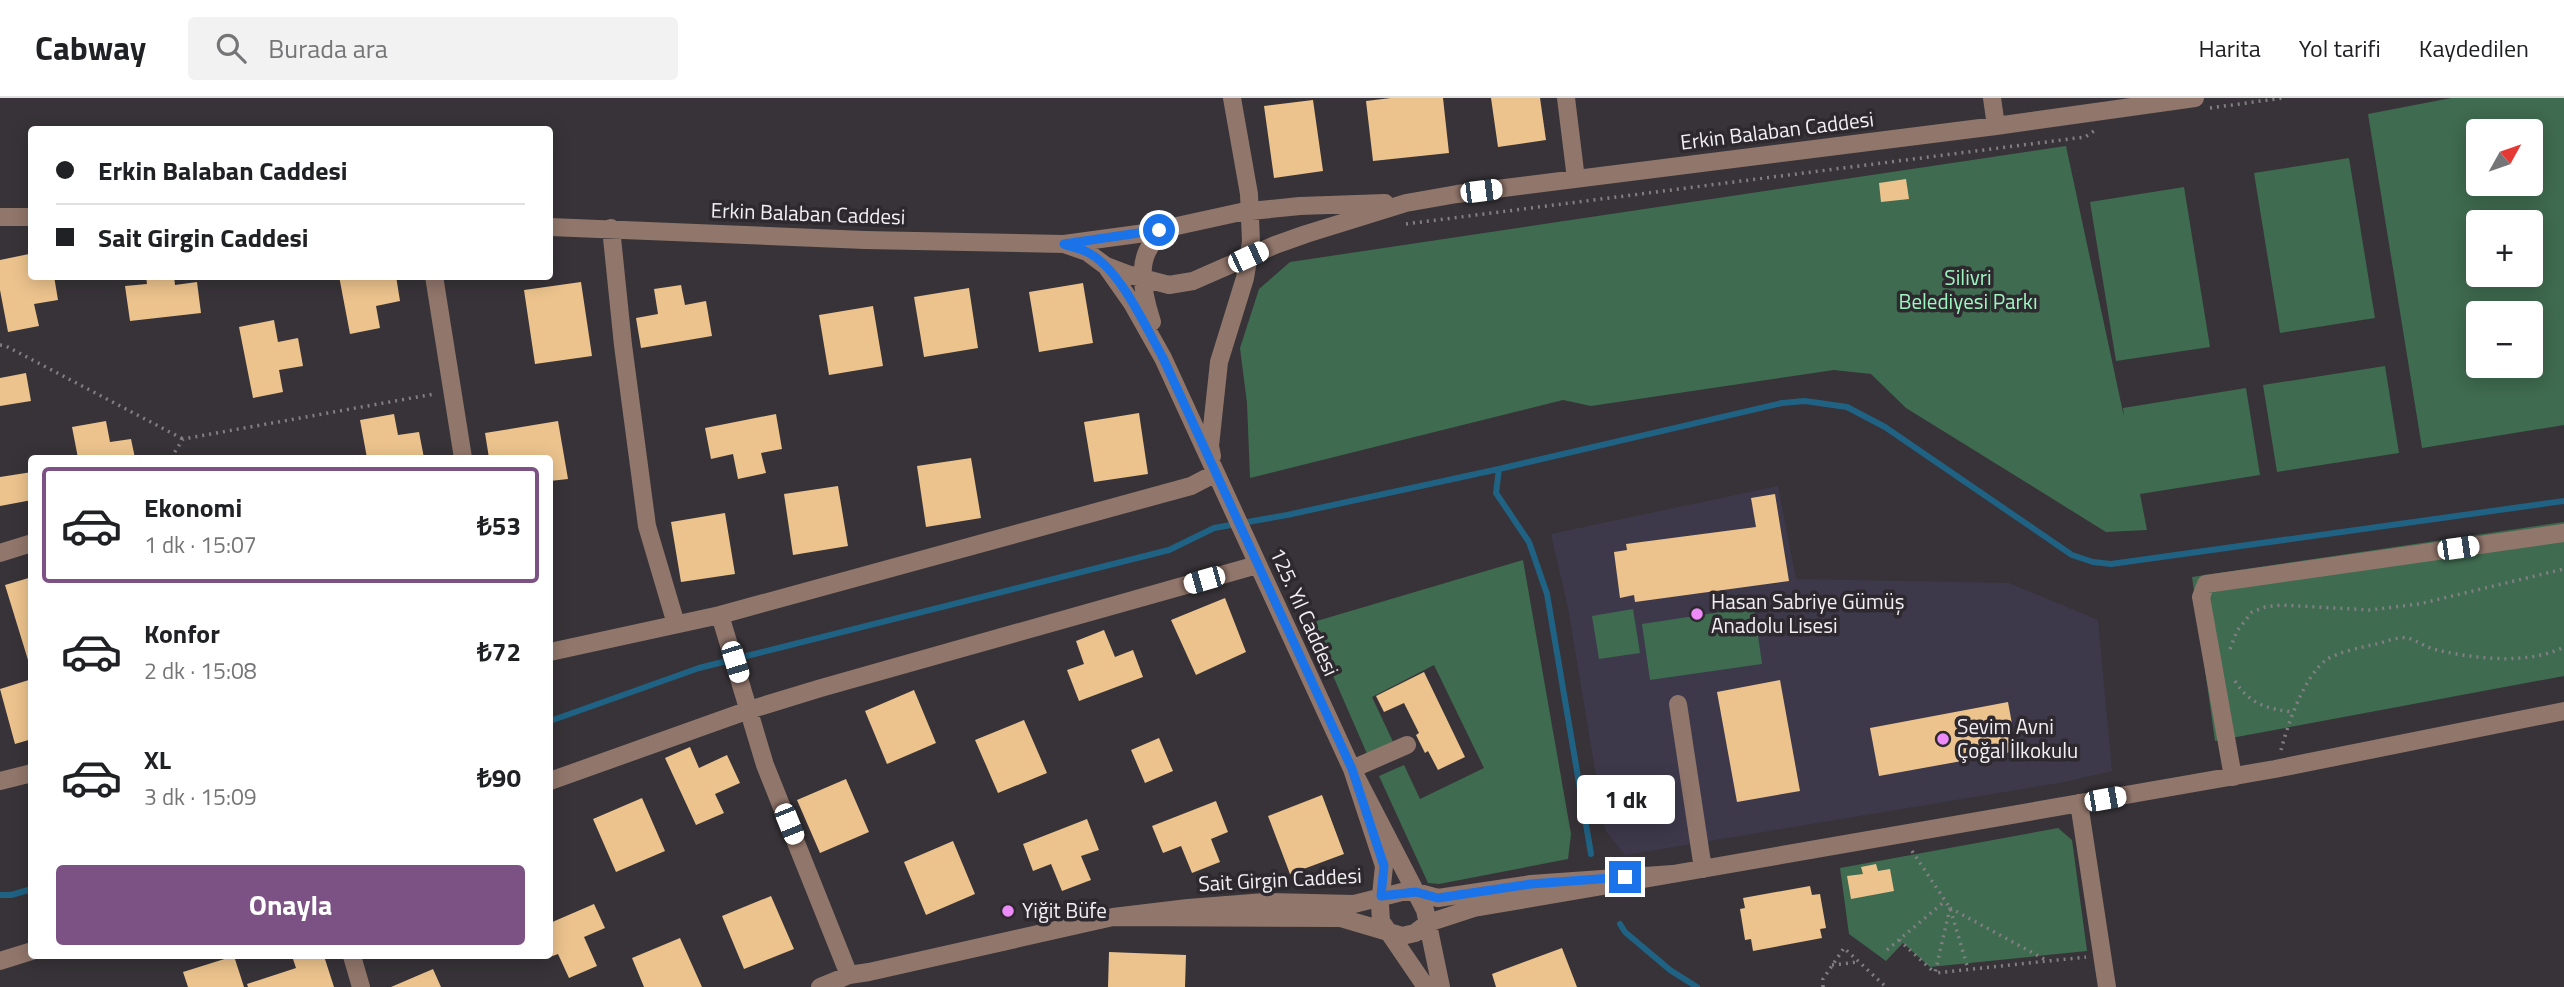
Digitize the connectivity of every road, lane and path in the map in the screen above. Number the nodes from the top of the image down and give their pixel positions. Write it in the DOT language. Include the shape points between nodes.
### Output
graph roads {
  1 [pos="1232,98"];
  2 [pos="1566,98"];
  3 [pos="1992,98"];
  4 [pos="2284,98"];
  5 [pos="2199,104"];
  6 [pos="1996,126"];
  7 [pos="2098,127"];
  8 [pos="1240,155"];
  9 [pos="1576,179"];
  10 [pos="1406,203"];
  11 [pos="1250,211"];
  12 [pos="0,217"];
  13 [pos="28,217"];
  14 [pos="1218,218"];
  15 [pos="1405,224"];
  16 [pos="553,227"];
  17 [pos="611,228"];
  18 [pos="1173,228"];
  19 [pos="1306,234"];
  20 [pos="1064,244"];
  21 [pos="1248,257"];
  22 [pos="1106,266"];
  23 [pos="1141,278"];
  24 [pos="1245,278"];
  25 [pos="434,280"];
  26 [pos="0,345"];
  27 [pos="1163,358"];
  28 [pos="452,391"];
  29 [pos="183,439"];
  30 [pos="173,455"];
  31 [pos="463,455"];
  32 [pos="1216,473"];
  33 [pos="2564,533"];
  34 [pos="28,544"];
  35 [pos="0,553"];
  36 [pos="1257,565"];
  37 [pos="2564,569"];
  38 [pos="720,615"];
  39 [pos="676,624"];
  40 [pos="2564,647"];
  41 [pos="553,651"];
  42 [pos="2230,657"];
  43 [pos="2234,675"];
  44 [pos="1678,704"];
  45 [pos="749,710"];
  46 [pos="2564,711"];
  47 [pos="2293,712"];
  48 [pos="1407,746"];
  49 [pos="1352,769"];
  50 [pos="2275,769"];
  51 [pos="28,774"];
  52 [pos="2233,776"];
  53 [pos="553,779"];
  54 [pos="0,780"];
  55 [pos="2079,803"];
  56 [pos="1901,835"];
  57 [pos="1703,869"];
  58 [pos="1673,874"];
  59 [pos="1416,892"];
  60 [pos="1381,896"];
  61 [pos="1945,901"];
  62 [pos="1950,908"];
  63 [pos="1113,917"];
  64 [pos="1428,922"];
  65 [pos="1387,931"];
  66 [pos="1899,940"];
  67 [pos="1887,950"];
  68 [pos="28,952"];
  69 [pos="2102,955"];
  70 [pos="353,959"];
  71 [pos="0,961"];
  72 [pos="2049,961"];
  73 [pos="1859,962"];
  74 [pos="1832,965"];
  75 [pos="1969,970"];
  76 [pos="1935,973"];
  77 [pos="849,975"];
  78 [pos="869,980"];
  79 [pos="361,987"];
  80 [pos="820,987"];
  81 [pos="1426,987"];
  82 [pos="1441,987"];
  83 [pos="1823,987"];
  84 [pos="1886,987"];
  85 [pos="2107,987"];
  1 -- 8 [label="street"];
  2 -- 9 [label="street"];
  3 -- 6 [label="street"];
  4 -- 5 [label="path"];
  5 -- 6 [label="street, Erkin Balaban Caddesi"];
  6 -- 9 [label="street, Erkin Balaban Caddesi"];
  7 -- 15 [label="path" via="2085,136"];
  8 -- 11 [label="street"];
  8 -- 14 [label="street" via="1238,198 1233,209"];
  9 -- 10 [label="street, Erkin Balaban Caddesi"];
  10 -- 11 [label="street, Erkin Balaban Caddesi"];
  10 -- 19 [label="street, Erkin Balaban Caddesi"];
  11 -- 14 [label="street, Erkin Balaban Caddesi"];
  11 -- 21 [label="street"];
  12 -- 13 [label="street"];
  14 -- 18 [label="street, Erkin Balaban Caddesi"];
  16 -- 17 [label="street, Erkin Balaban Caddesi"];
  17 -- 20 [label="street, Erkin Balaban Caddesi"];
  17 -- 39 [label="street" via="648,526"];
  18 -- 20 [label="street, Erkin Balaban Caddesi"];
  18 -- 23 [label="street" via="1151,244"];
  19 -- 21 [label="street, Erkin Balaban Caddesi"];
  19 -- 24 [label="street" via="1257,265"];
  20 -- 22 [label="street, Erkin Balaban Caddesi" via="1087,252"];
  21 -- 23 [label="street, Erkin Balaban Caddesi" via="1193,281 1169,285"];
  21 -- 24 [label="street"];
  22 -- 23 [label="street, Erkin Balaban Caddesi"];
  22 -- 27 [label="street"];
  23 -- 27 [label="street"];
  24 -- 32 [label="street" via="1219,362 1210,446"];
  25 -- 28 [label="street"];
  26 -- 29 [label="path"];
  27 -- 32 [label="street"];
  28 -- 29 [label="path"];
  28 -- 31 [label="street"];
  29 -- 30 [label="path"];
  32 -- 36 [label="street, 125. Yıl Caddesi"];
  32 -- 38 [label="street" via="1191,486"];
  33 -- 52 [label="street" via="2206,584 2201,597"];
  34 -- 35 [label="street"];
  36 -- 45 [label="street"];
  36 -- 49 [label="street, 125. Yıl Caddesi"];
  37 -- 42 [label="path" via="2419,604 2370,610 2265,607 2252,612 2237,631"];
  38 -- 39 [label="street"];
  38 -- 45 [label="street"];
  39 -- 41 [label="street"];
  40 -- 47 [label="path" via="2525,657 2493,657 2435,650 2405,637 2358,648 2326,660"];
  43 -- 47 [label="path" via="2258,705"];
  44 -- 57 [label="street"];
  45 -- 53 [label="street"];
  45 -- 77 [label="street" via="765,765"];
  46 -- 50 [label="street"];
  47 -- 50 [label="path"];
  48 -- 49 [label="street"];
  49 -- 59 [label="street, 125. Yıl Caddesi"];
  49 -- 60 [label="street, 125. Yıl Caddesi" via="1384,866"];
  50 -- 52 [label="street"];
  51 -- 54 [label="street"];
  52 -- 55 [label="street"];
  55 -- 56 [label="street"];
  55 -- 69 [label="street"];
  56 -- 57 [label="street"];
  56 -- 61 [label="path"];
  57 -- 58 [label="street"];
  58 -- 59 [label="street, Sait Girgin Caddesi" via="1531,884 1438,898"];
  58 -- 64 [label="street, Sait Girgin Caddesi" via="1474,908"];
  59 -- 60 [label="street, Sait Girgin Caddesi"];
  59 -- 64 [label="street, 125. Yıl Caddesi"];
  60 -- 63 [label="street, Sait Girgin Caddesi" via="1354,904 1265,902"];
  60 -- 65 [label="street, 125. Yıl Caddesi" via="1381,921"];
  61 -- 62 [label="path"];
  61 -- 66 [label="path"];
  62 -- 72 [label="path"];
  62 -- 75 [label="path"];
  62 -- 76 [label="path"];
  63 -- 65 [label="street, Sait Girgin Caddesi" via="1341,918"];
  63 -- 78 [label="street, Sait Girgin Caddesi"];
  64 -- 65 [label="street, Sait Girgin Caddesi" via="1415,933 1402,936"];
  64 -- 82 [label="street, 125. Yıl Caddesi"];
  65 -- 81 [label="street, 125. Yıl Caddesi"];
  66 -- 67 [label="path"];
  66 -- 76 [label="path"];
  68 -- 71 [label="street"];
  69 -- 72 [label="path"];
  69 -- 85 [label="street"];
  70 -- 79 [label="street"];
  72 -- 75 [label="path"];
  73 -- 74 [label="path"];
  73 -- 74 [label="path" via="1844,948"];
  73 -- 84 [label="path"];
  74 -- 83 [label="path"];
  75 -- 76 [label="path"];
  77 -- 78 [label="street, Sait Girgin Caddesi"];
  77 -- 80 [label="street, Sait Girgin Caddesi"];
}
